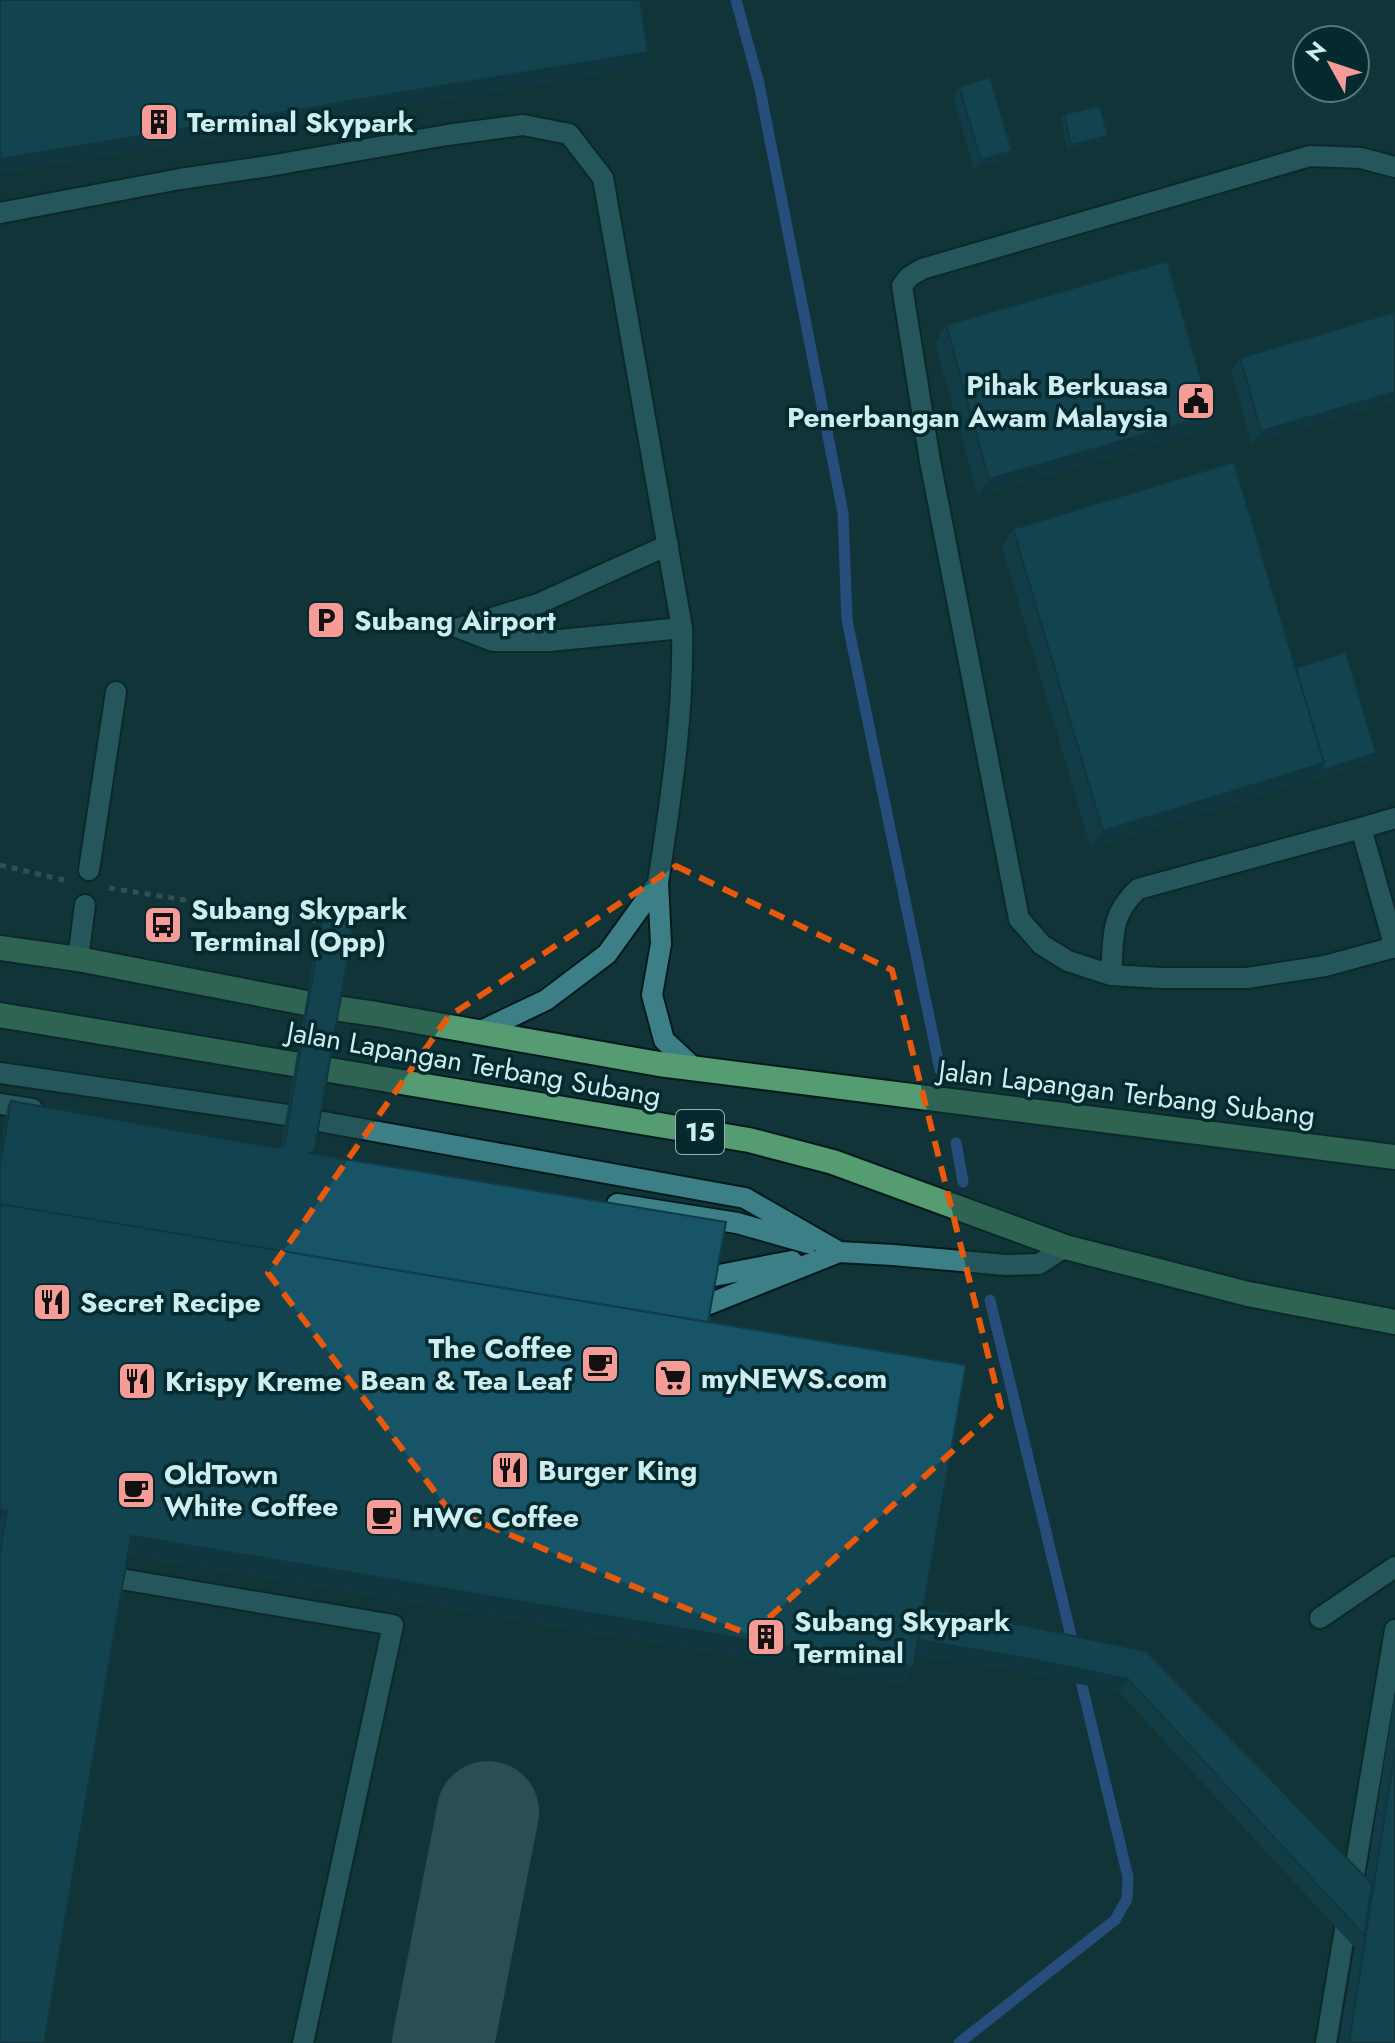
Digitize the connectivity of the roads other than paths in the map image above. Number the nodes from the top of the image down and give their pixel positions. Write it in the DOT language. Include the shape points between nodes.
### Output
graph roads {
  1 [pos="1395,167"];
  2 [pos="0,213"];
  3 [pos="668,545"];
  4 [pos="682,628"];
  5 [pos="116,692"];
  6 [pos="1395,818"];
  7 [pos="1361,828"];
  8 [pos="81,876"];
  9 [pos="658,883"];
  10 [pos="85,905"];
  11 [pos="1395,947"];
  12 [pos="0,948"];
  13 [pos="78,959"];
  14 [pos="1111,975"];
  15 [pos="0,1015"];
  16 [pos="479,1032"];
  17 [pos="694,1068"];
  18 [pos="0,1073"];
  19 [pos="0,1104"];
  20 [pos="47,1112"];
  21 [pos="287,1115"];
  22 [pos="318,1121"];
  23 [pos="1395,1157"];
  24 [pos="595,1201"];
  25 [pos="1065,1247"];
  26 [pos="839,1252"];
  27 [pos="714,1276"];
  28 [pos="709,1304"];
  29 [pos="1395,1322"];
  30 [pos="1395,1567"];
  31 [pos="115,1578"];
  32 [pos="1320,1618"];
  33 [pos="1395,1630"];
  34 [pos="303,2043"];
  35 [pos="1326,2043"];
  1 -- 14 [label="lane" via="1361,158 1310,156 922,269 902,286 930,461 1019,919 1042,945 1068,961"];
  2 -- 3 [label="lane" via="447,135 523,125 569,134 603,178"];
  3 -- 4 [label="lane"];
  3 -- 4 [label="lane" via="538,604 459,628 493,641 549,641"];
  4 -- 9 [label="lane" via="678,752"];
  5 -- 8 [label="lane"];
  6 -- 7 [label="lane"];
  7 -- 11 [label="lane"];
  7 -- 14 [label="lane" via="1138,889 1114,924"];
  9 -- 16 [label="lane" via="607,954 546,1000"];
  9 -- 17 [label="lane" via="661,944 652,995 664,1040"];
  10 -- 13 [label="lane"];
  11 -- 14 [label="lane" via="1325,966 1247,978"];
  12 -- 13 [label="main road, Jalan Lapangan Terbang Subang / 15"];
  13 -- 16 [label="main road, Jalan Lapangan Terbang Subang / 15"];
  15 -- 25 [label="main road, Jalan Lapangan Terbang Subang / 15" via="749,1140 833,1162"];
  16 -- 17 [label="main road, Jalan Lapangan Terbang Subang / 15"];
  17 -- 23 [label="main road, Jalan Lapangan Terbang Subang / 15"];
  18 -- 21 [label="lane"];
  19 -- 20 [label="lane"];
  22 -- 26 [label="lane" via="745,1198"];
  24 -- 26 [label="lane" via="737,1223"];
  25 -- 26 [label="lane" via="1039,1264 1006,1265"];
  25 -- 29 [label="main road, Jalan Lapangan Terbang Subang / 15" via="1248,1294"];
  26 -- 27 [label="lane"];
  26 -- 28 [label="lane"];
  30 -- 32 [label="lane"];
  31 -- 34 [label="lane" via="393,1625"];
  33 -- 35 [label="lane"];
}
